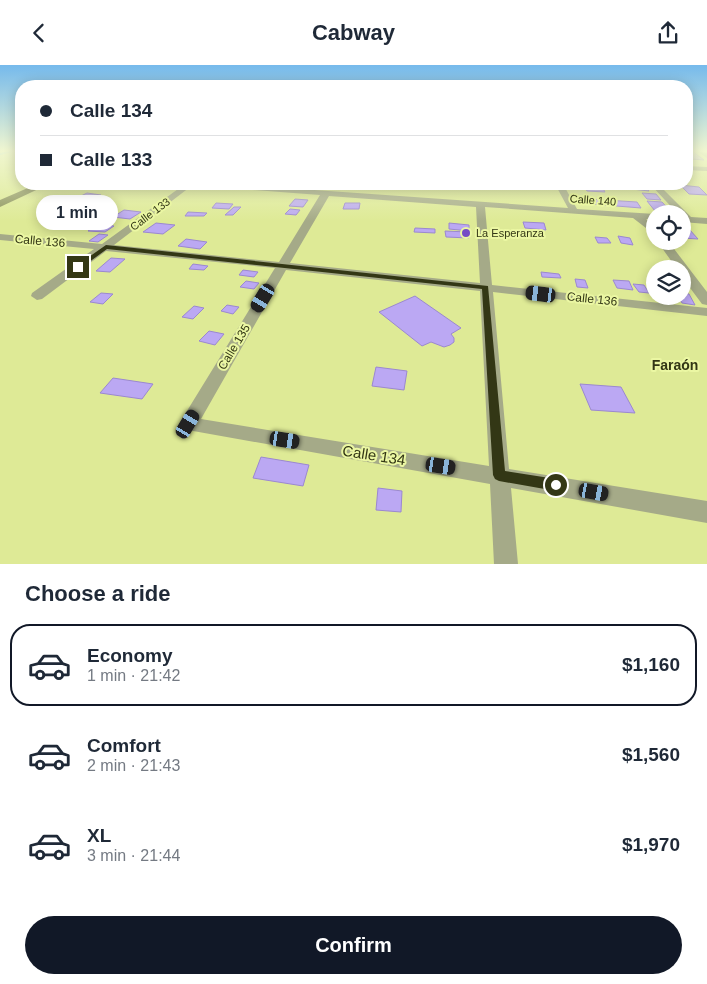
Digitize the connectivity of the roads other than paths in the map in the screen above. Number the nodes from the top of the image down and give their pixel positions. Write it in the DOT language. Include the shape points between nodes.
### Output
graph roads {
  1 [pos="31,190"];
  2 [pos="182,190"];
  3 [pos="308,190"];
  4 [pos="562,190"];
  5 [pos="659,190"];
  6 [pos="326,193"];
  7 [pos="480,204"];
  8 [pos="0,205"];
  9 [pos="673,205"];
  10 [pos="574,211"];
  11 [pos="636,216"];
  12 [pos="646,217"];
  13 [pos="691,219"];
  14 [pos="707,221"];
  15 [pos="646,224"];
  16 [pos="0,237"];
  17 [pos="106,247"];
  18 [pos="669,250"];
  19 [pos="282,266"];
  20 [pos="486,287"];
  21 [pos="37,297"];
  22 [pos="707,301"];
  23 [pos="707,312"];
  24 [pos="188,424"];
  25 [pos="499,475"];
  26 [pos="707,512"];
  27 [pos="506,564"];
  1 -- 8 [label="main road"];
  2 -- 17 [label="street, Calle 133"];
  3 -- 6 [label="street, Calle 140"];
  4 -- 10 [label="street"];
  5 -- 9 [label="street"];
  6 -- 7 [label="street, Calle 140"];
  6 -- 19 [label="street, Calle 135"];
  7 -- 10 [label="street, Calle 140"];
  7 -- 20 [label="street"];
  10 -- 11 [label="street, Calle 140"];
  11 -- 12 [label="street, Calle 140"];
  11 -- 15 [label="street"];
  13 -- 14 [label="street"];
  16 -- 17 [label="street, Calle 136"];
  17 -- 19 [label="street, Calle 136"];
  17 -- 21 [label="street, Calle 133"];
  18 -- 22 [label="street"];
  19 -- 20 [label="street, Calle 136"];
  19 -- 24 [label="street, Calle 135"];
  20 -- 23 [label="street, Calle 136"];
  20 -- 25 [label="street"];
  24 -- 25 [label="street, Calle 134"];
  25 -- 26 [label="street, Calle 134"];
  25 -- 27 [label="street"];
}
